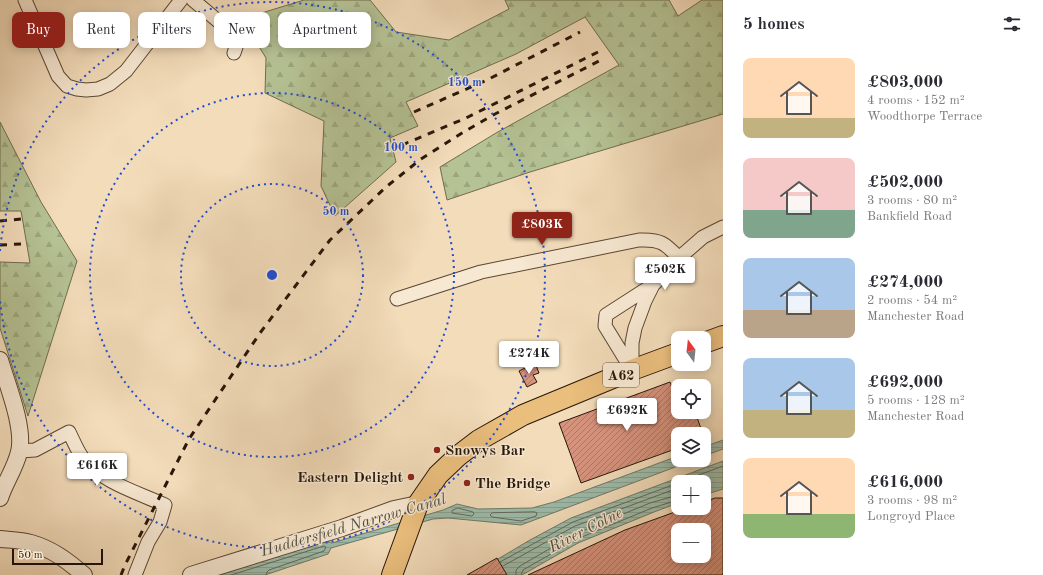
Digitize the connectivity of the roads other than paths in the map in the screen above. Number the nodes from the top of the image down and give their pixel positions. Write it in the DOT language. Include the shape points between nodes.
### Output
graph roads {
  1 [pos="25,0"];
  2 [pos="181,0"];
  3 [pos="193,0"];
  4 [pos="234,53"];
  5 [pos="723,227"];
  6 [pos="678,258"];
  7 [pos="653,285"];
  8 [pos="397,299"];
  9 [pos="723,336"];
  10 [pos="711,340"];
  11 [pos="671,356"];
  12 [pos="0,360"];
  13 [pos="632,370"];
  14 [pos="20,451"];
  15 [pos="0,497"];
  16 [pos="417,507"];
  17 [pos="0,538"];
  18 [pos="84,575"];
  19 [pos="134,575"];
  20 [pos="191,575"];
  21 [pos="392,575"];
  1 -- 2 [label="street" via="58,76 67,86 86,90 110,84 126,71"];
  3 -- 4 [label="street" via="236,36"];
  5 -- 6 [label="street" via="703,237"];
  6 -- 7 [label="street"];
  6 -- 8 [label="street" via="666,244 639,240 481,272"];
  7 -- 13 [label="street" via="644,301 635,328"];
  7 -- 13 [label="street" via="606,315 606,326"];
  9 -- 10 [label="main road"];
  11 -- 13 [label="main road, A62"];
  12 -- 14 [label="street" via="16,413"];
  13 -- 16 [label="main road, A62" via="528,413 479,440 438,475"];
  14 -- 15 [label="street"];
  14 -- 19 [label="street" via="35,450 69,432 82,456 96,471 166,505"];
  16 -- 20 [label="street" via="394,509"];
  16 -- 21 [label="main road, A62"];
  17 -- 18 [label="street" via="30,543 52,551"];
}
